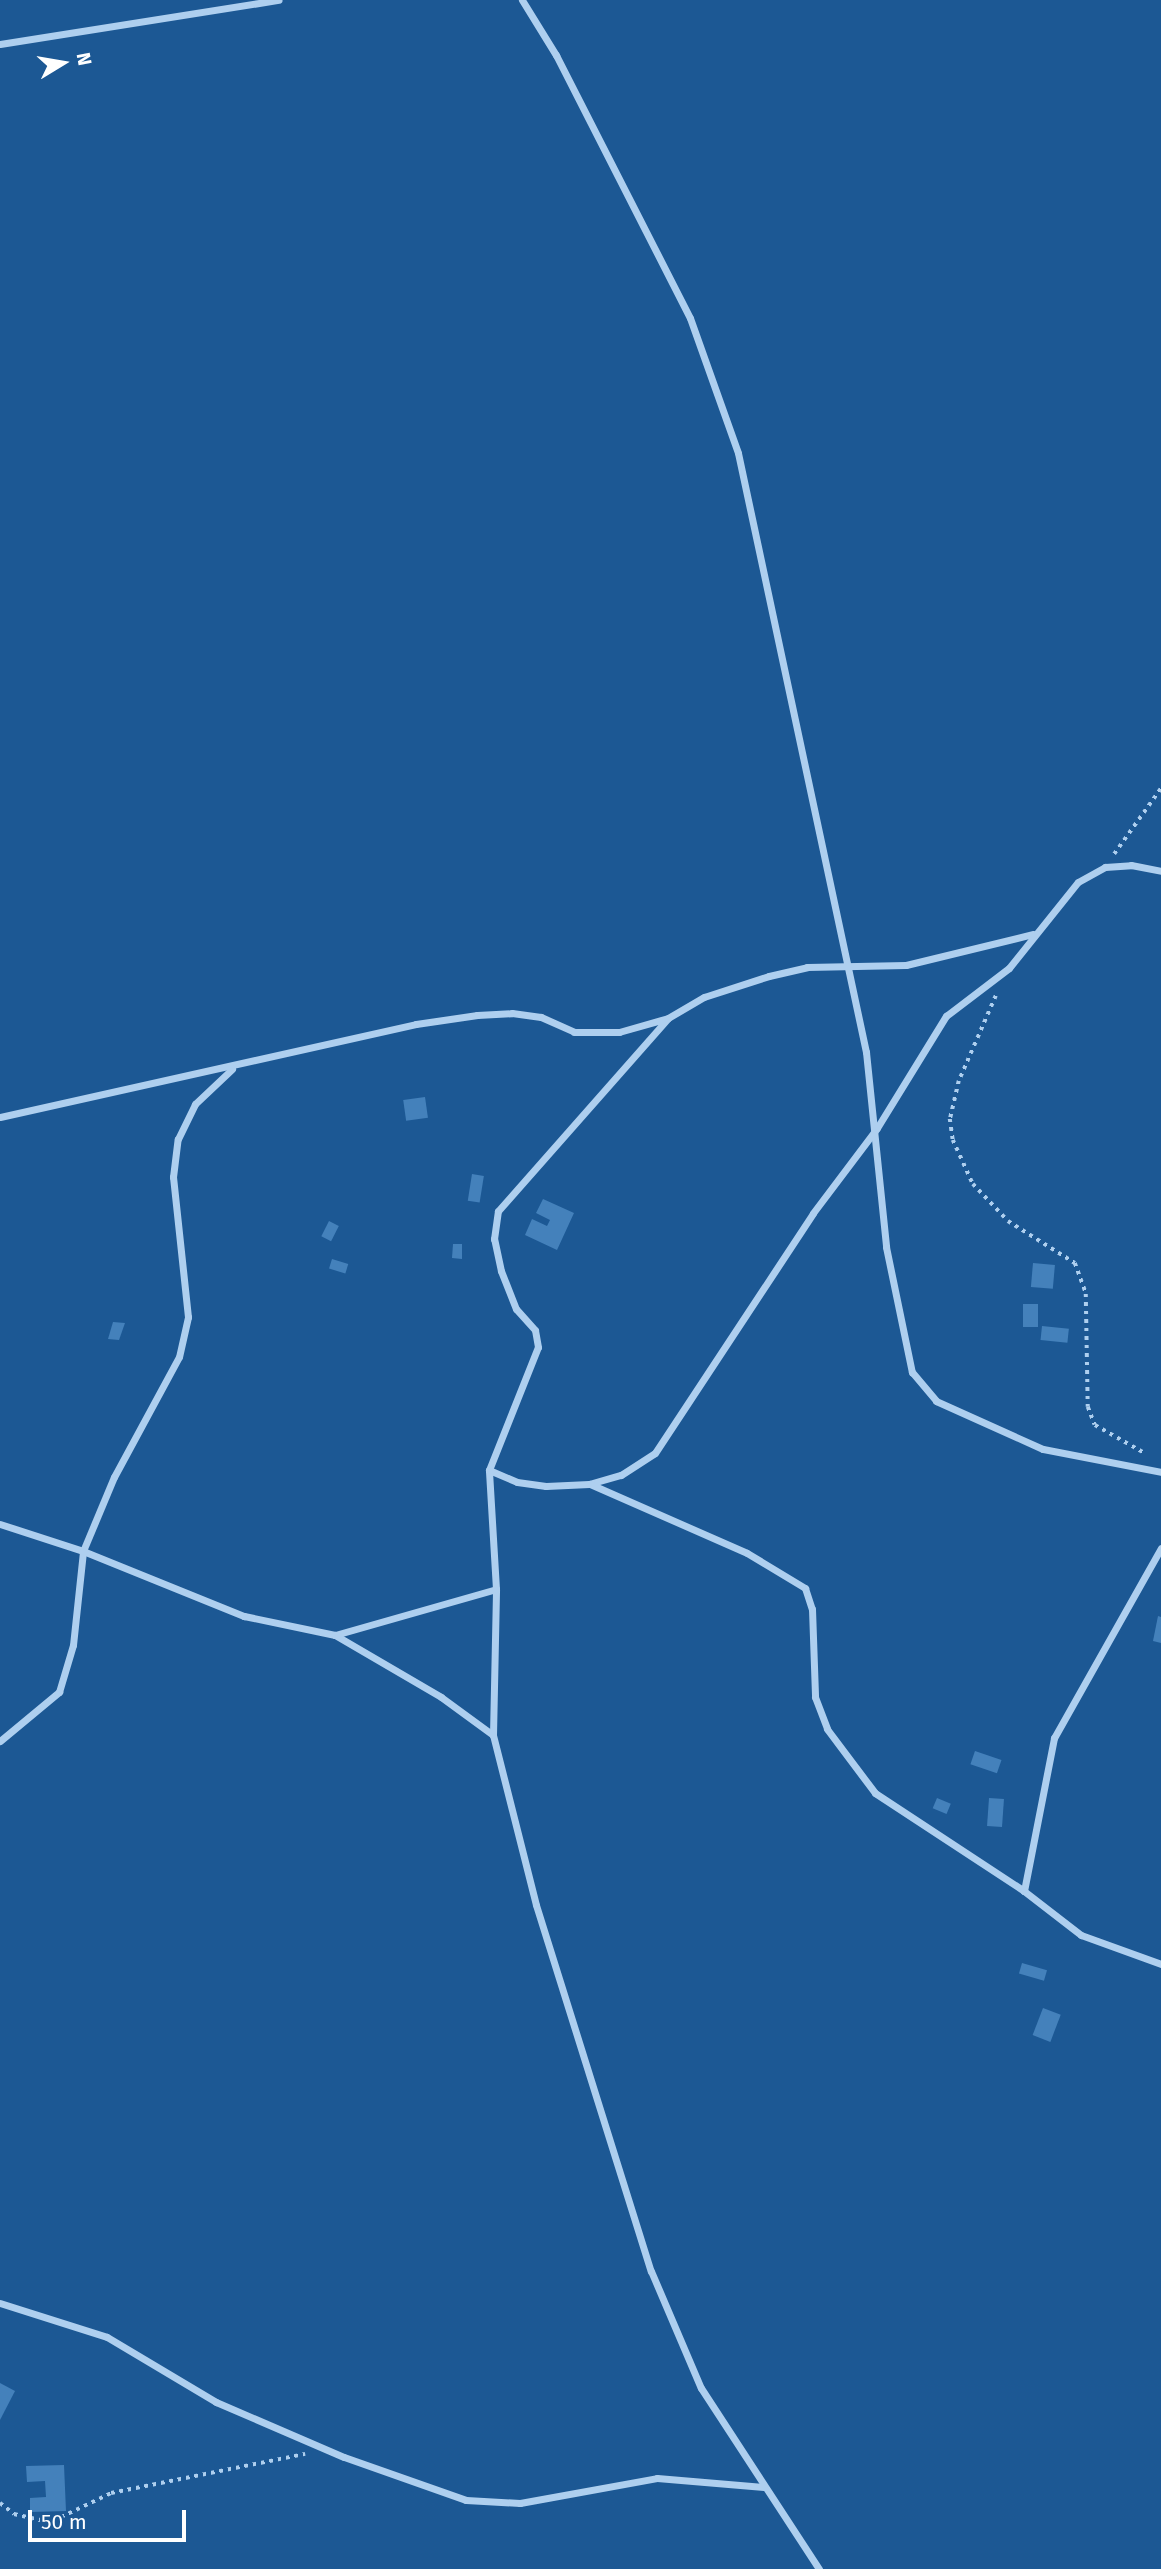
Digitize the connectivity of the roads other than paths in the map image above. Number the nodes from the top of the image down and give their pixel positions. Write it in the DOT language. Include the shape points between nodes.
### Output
graph roads {
  1 [pos="279,0"];
  2 [pos="522,0"];
  3 [pos="0,44"];
  4 [pos="1161,871"];
  5 [pos="1033,934"];
  6 [pos="848,965"];
  7 [pos="668,1018"];
  8 [pos="233,1068"];
  9 [pos="0,1116"];
  10 [pos="877,1128"];
  11 [pos="489,1470"];
  12 [pos="1161,1472"];
  13 [pos="589,1484"];
  14 [pos="0,1524"];
  15 [pos="1161,1548"];
  16 [pos="83,1551"];
  17 [pos="496,1589"];
  18 [pos="335,1635"];
  19 [pos="494,1735"];
  20 [pos="0,1741"];
  21 [pos="1024,1891"];
  22 [pos="1161,1964"];
  23 [pos="0,2303"];
  24 [pos="764,2487"];
  25 [pos="819,2569"];
  1 -- 3 [label="street"];
  2 -- 6 [label="street" via="556,55 690,318 738,453"];
  4 -- 5 [label="street" via="1131,865 1105,867 1078,882"];
  5 -- 6 [label="street" via="906,965"];
  5 -- 10 [label="street" via="1009,968 946,1016"];
  6 -- 7 [label="street" via="807,967 738,985 704,997"];
  6 -- 10 [label="street"];
  7 -- 8 [label="street" via="596,1035 574,1032 541,1017 477,1015 335,1041"];
  7 -- 11 [label="street" via="498,1211 494,1239 501,1271 516,1308 535,1330 538,1347"];
  8 -- 9 [label="street"];
  8 -- 16 [label="street" via="195,1104 178,1139 173,1177 188,1317 179,1357 114,1477"];
  10 -- 12 [label="street" via="886,1247 912,1372 936,1401 1043,1449"];
  10 -- 13 [label="street" via="813,1213 655,1453 621,1475"];
  11 -- 13 [label="street" via="517,1482"];
  11 -- 17 [label="street"];
  13 -- 21 [label="street" via="747,1553 805,1588 813,1609 815,1697 827,1729 849,1763 897,1810"];
  14 -- 16 [label="street"];
  15 -- 21 [label="street" via="1054,1738"];
  16 -- 18 [label="street" via="244,1616"];
  16 -- 20 [label="street" via="73,1645 59,1692"];
  17 -- 18 [label="street"];
  17 -- 19 [label="street"];
  18 -- 19 [label="street"];
  19 -- 24 [label="street" via="536,1905 624,2196 701,2388"];
  21 -- 22 [label="street" via="1081,1936"];
  23 -- 24 [label="street" via="107,2337 216,2402 420,2486 485,2501 572,2496 657,2478"];
  24 -- 25 [label="street"];
}
